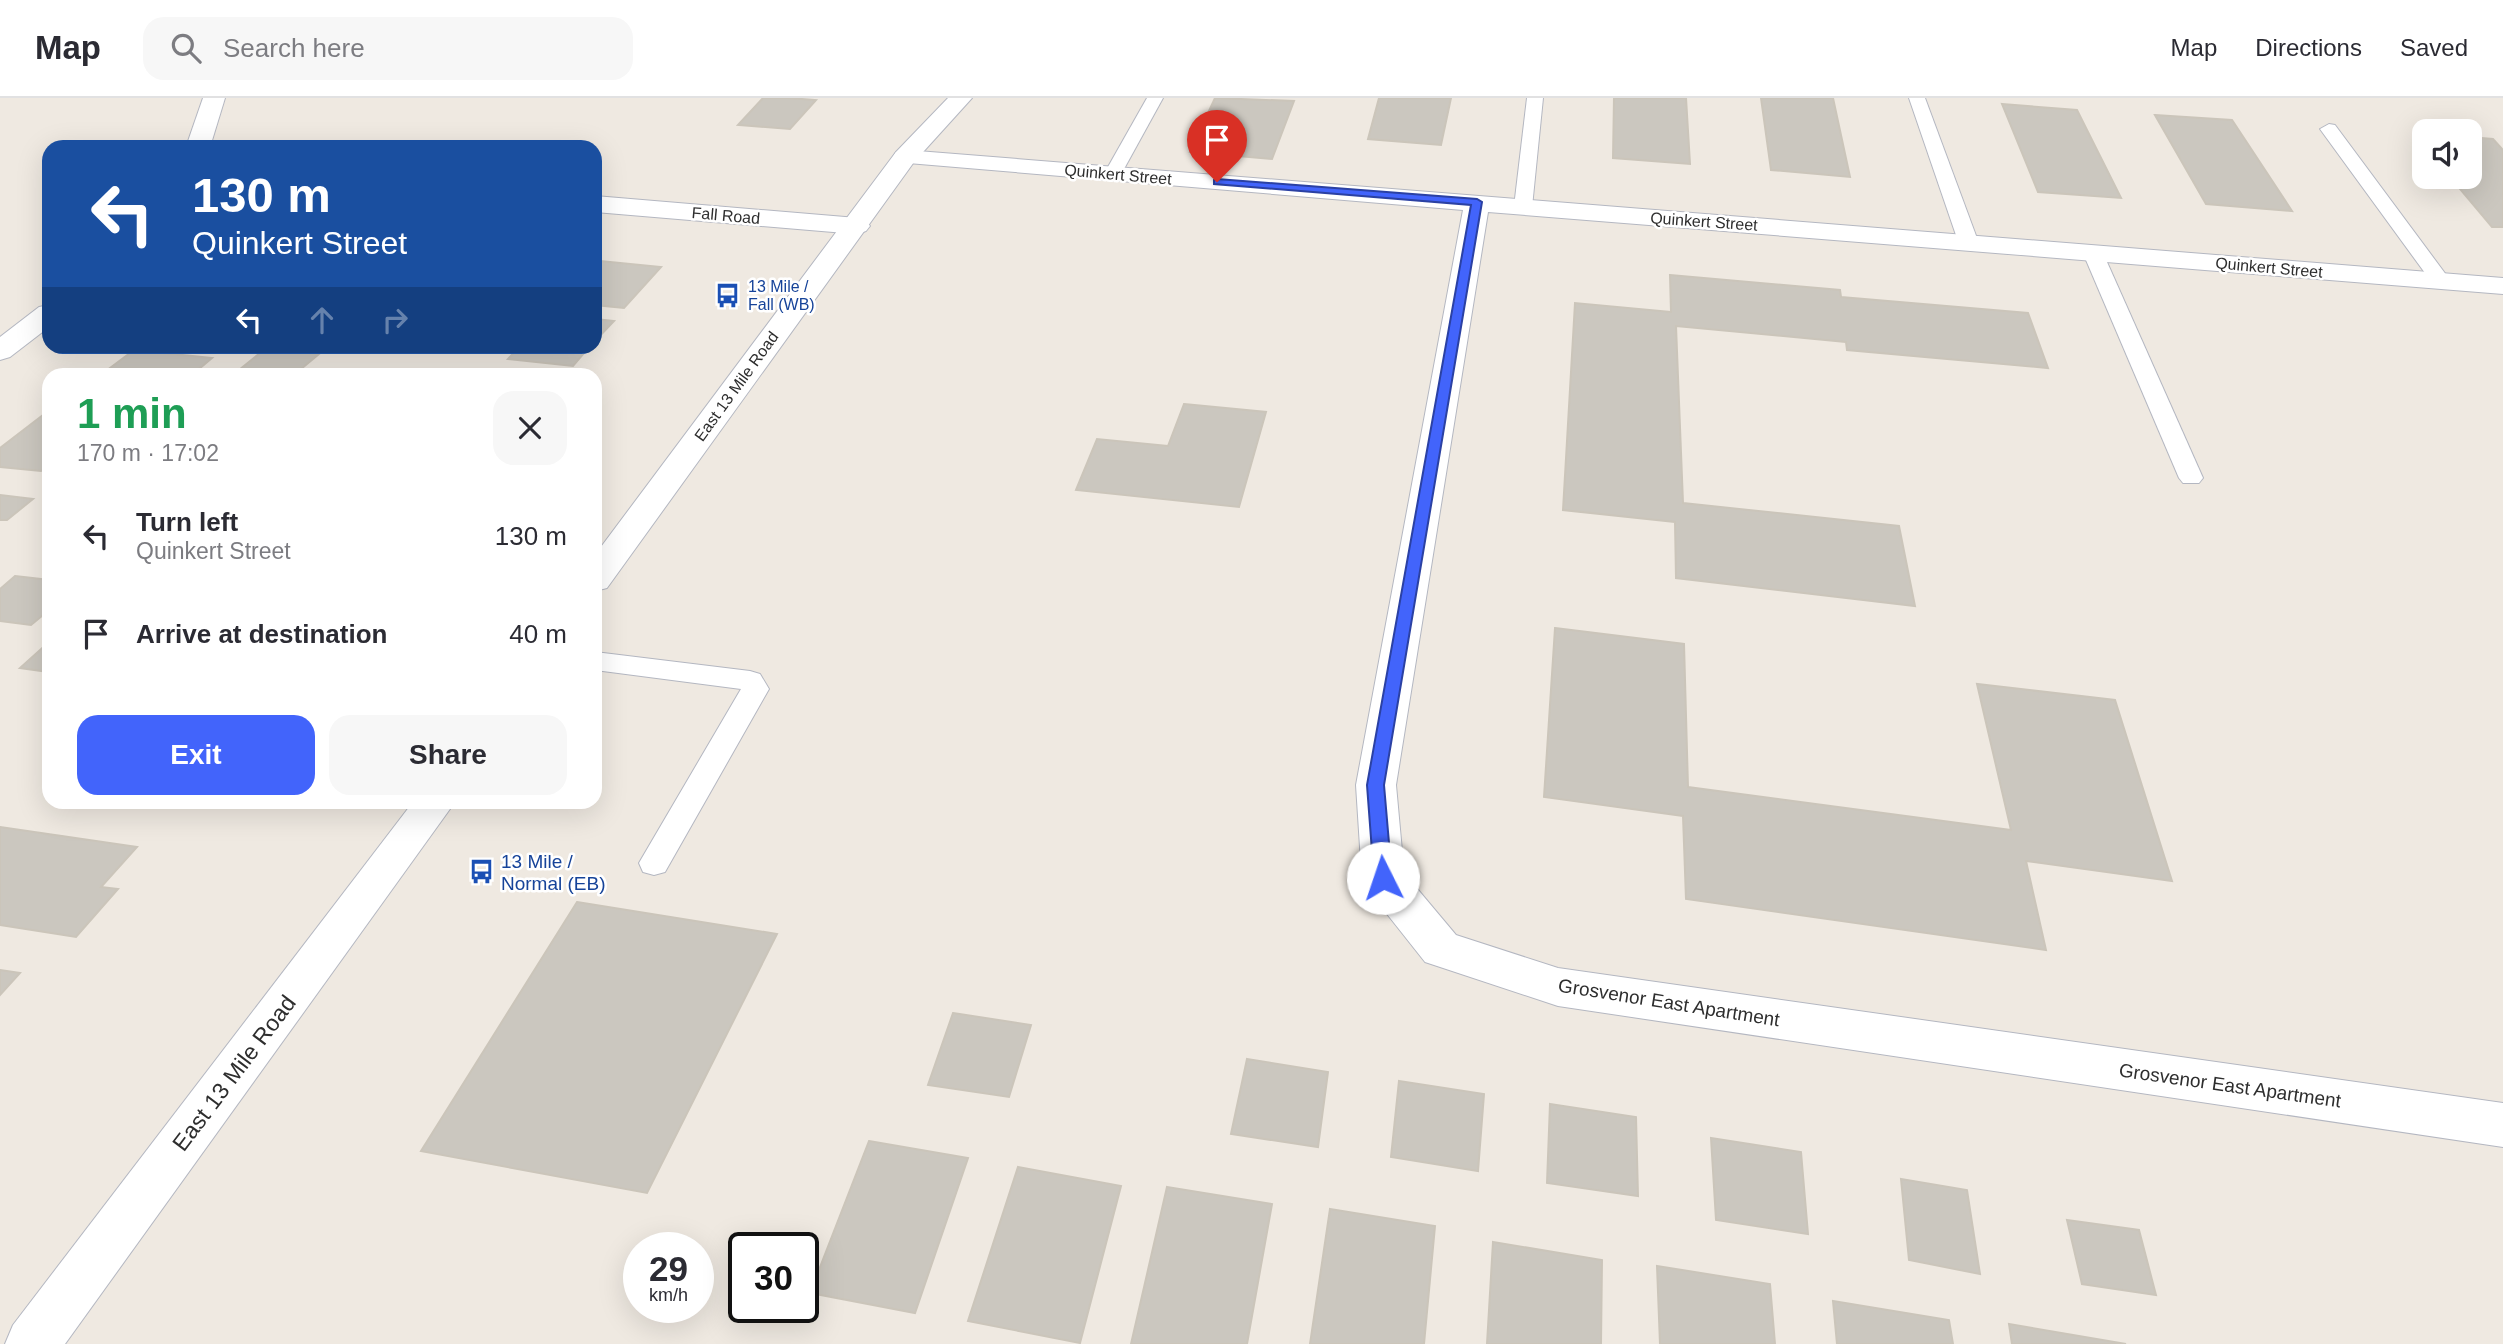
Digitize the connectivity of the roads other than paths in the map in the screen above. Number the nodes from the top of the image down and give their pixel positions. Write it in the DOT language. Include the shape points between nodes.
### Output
graph roads {
  1 [pos="214,98"];
  2 [pos="961,98"];
  3 [pos="1155,98"];
  4 [pos="1535,98"];
  5 [pos="1917,98"];
  6 [pos="2329,129"];
  7 [pos="201,140"];
  8 [pos="905,157"];
  9 [pos="1114,174"];
  10 [pos="1477,202"];
  11 [pos="602,205"];
  12 [pos="1523,207"];
  13 [pos="857,226"];
  14 [pos="1968,241"];
  15 [pos="2093,253"];
  16 [pos="2440,281"];
  17 [pos="2503,286"];
  18 [pos="42,318"];
  19 [pos="0,351"];
  20 [pos="2191,478"];
  21 [pos="602,570"];
  22 [pos="602,662"];
  23 [pos="430,809"];
  24 [pos="654,863"];
  25 [pos="2503,1125"];
  26 [pos="32,1344"];
  1 -- 7 [label="street"];
  2 -- 8 [label="street, East 13 Mile Road"];
  3 -- 9 [label="lane"];
  4 -- 12 [label="lane"];
  5 -- 14 [label="lane"];
  6 -- 16 [label="lane"];
  8 -- 9 [label="street, Quinkert Street"];
  8 -- 13 [label="street, East 13 Mile Road"];
  9 -- 10 [label="street, Quinkert Street"];
  10 -- 12 [label="street, Quinkert Street"];
  10 -- 25 [label="street, Grosvenor East Apartment" via="1376,785 1383,878 1441,949 1558,987"];
  11 -- 13 [label="street, Fall Road"];
  12 -- 14 [label="street, Quinkert Street"];
  13 -- 21 [label="street, East 13 Mile Road"];
  14 -- 15 [label="street, Quinkert Street"];
  15 -- 16 [label="street, Quinkert Street"];
  15 -- 20 [label="lane"];
  16 -- 17 [label="street, Quinkert Street"];
  18 -- 19 [label="street"];
  22 -- 24 [label="lane" via="750,681 755,689"];
  23 -- 26 [label="street, East 13 Mile Road"];
}
